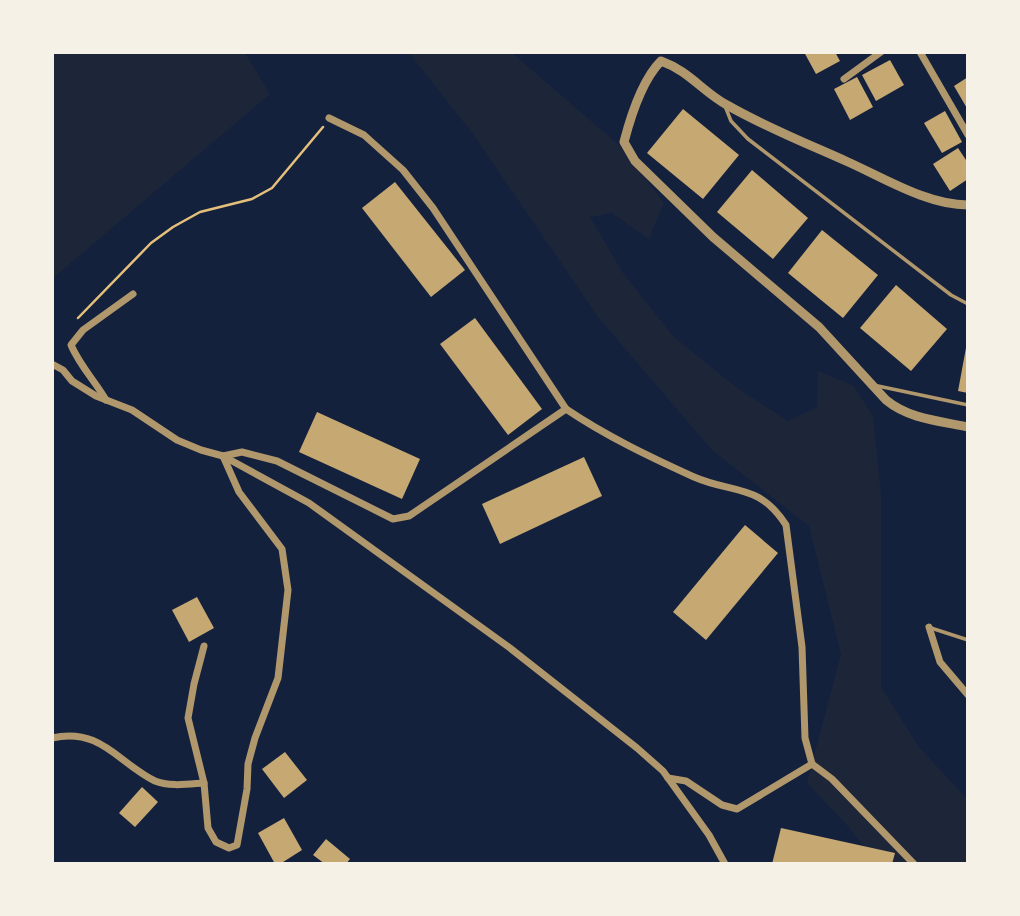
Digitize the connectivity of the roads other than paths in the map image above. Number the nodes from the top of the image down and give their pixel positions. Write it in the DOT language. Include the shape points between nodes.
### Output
graph roads {
  1 [pos="881,52"];
  2 [pos="920,52"];
  3 [pos="844,79"];
  4 [pos="725,104"];
  5 [pos="330,118"];
  6 [pos="968,135"];
  7 [pos="968,205"];
  8 [pos="133,294"];
  9 [pos="968,304"];
  10 [pos="52,364"];
  11 [pos="872,385"];
  12 [pos="106,400"];
  13 [pos="968,405"];
  14 [pos="566,409"];
  15 [pos="968,427"];
  16 [pos="223,456"];
  17 [pos="929,627"];
  18 [pos="968,640"];
  19 [pos="204,646"];
  20 [pos="968,695"];
  21 [pos="52,738"];
  22 [pos="812,764"];
  23 [pos="668,778"];
  24 [pos="204,783"];
  25 [pos="725,863"];
  26 [pos="914,863"];
  1 -- 3 [label="street"];
  2 -- 6 [label="street"];
  4 -- 7 [label="street" via="922,195"];
  4 -- 9 [label="lane" via="731,121 748,139"];
  4 -- 11 [label="street" via="679,68 662,61 651,71 624,142 635,160 713,237 819,327"];
  5 -- 14 [label="street" via="364,135 403,170"];
  8 -- 12 [label="street" via="83,330 71,345"];
  10 -- 12 [label="street" via="72,382"];
  11 -- 13 [label="lane"];
  11 -- 15 [label="street" via="898,410"];
  12 -- 16 [label="street" via="132,410 177,440"];
  14 -- 16 [label="street" via="409,516 393,519 277,461 242,452"];
  14 -- 22 [label="street" via="601,432 698,478 761,497 776,509 786,525 802,647 805,738"];
  16 -- 23 [label="street" via="309,503 510,648"];
  16 -- 24 [label="street" via="239,492 282,549 288,590 278,678 251,751 237,845 229,848 216,842 208,828"];
  17 -- 18 [label="lane"];
  17 -- 20 [label="street" via="940,662"];
  19 -- 24 [label="street" via="188,718"];
  21 -- 24 [label="street" via="84,737 114,751 156,782"];
  22 -- 23 [label="street" via="737,809 722,805 685,781"];
  22 -- 26 [label="street"];
  23 -- 25 [label="street"];
}
